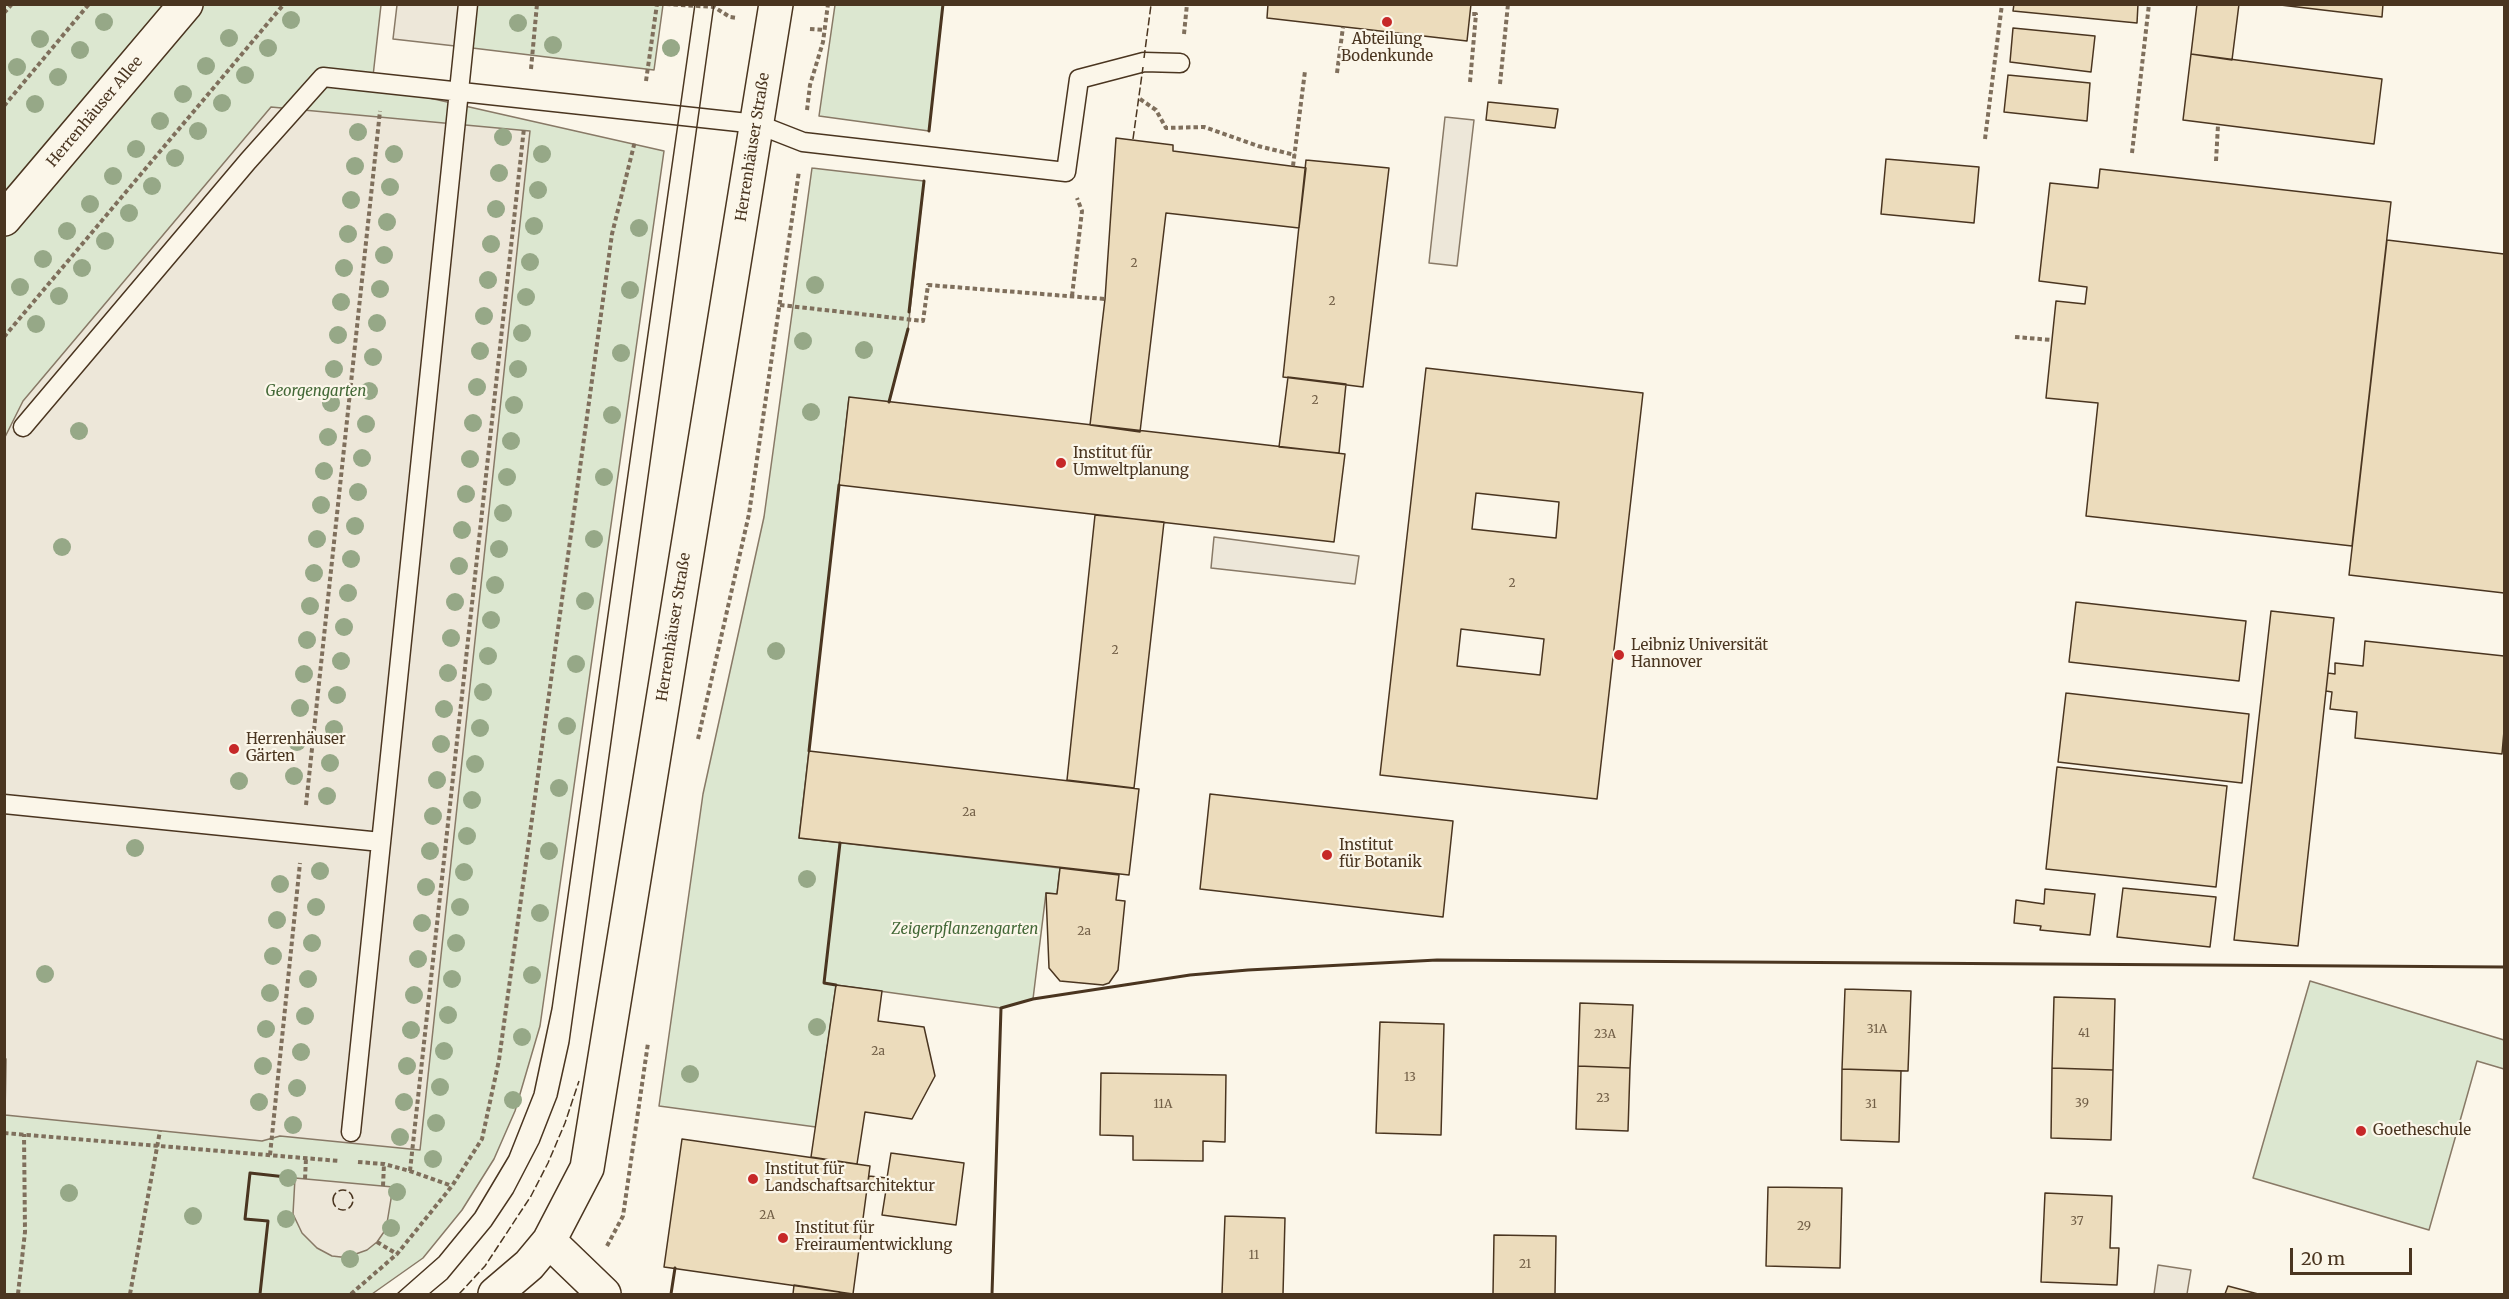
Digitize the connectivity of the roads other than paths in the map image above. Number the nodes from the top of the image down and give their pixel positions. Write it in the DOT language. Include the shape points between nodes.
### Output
graph roads {
  1 [pos="186,4"];
  2 [pos="468,4"];
  3 [pos="776,4"];
  4 [pos="1180,63"];
  5 [pos="459,93"];
  6 [pos="757,124"];
  7 [pos="4,219"];
  8 [pos="23,427"];
  9 [pos="4,804"];
  10 [pos="381,842"];
  11 [pos="351,1132"];
  12 [pos="549,1241"];
  13 [pos="594,1283"];
  14 [pos="495,1294"];
  1 -- 7 [label="street, Herrenhäuser Allee"];
  2 -- 5 [label="lane"];
  3 -- 6 [label="street, Herrenhäuser Straße"];
  4 -- 6 [label="lane" via="1144,62 1079,79 1066,172 803,142"];
  5 -- 6 [label="lane"];
  5 -- 8 [label="lane" via="323,77"];
  5 -- 10 [label="lane"];
  6 -- 12 [label="street, Herrenhäuser Straße" via="587,1168"];
  9 -- 10 [label="lane"];
  10 -- 11 [label="lane"];
  12 -- 13 [label="street"];
  12 -- 14 [label="street, Herrenhäuser Straße" via="529,1265"];
}
